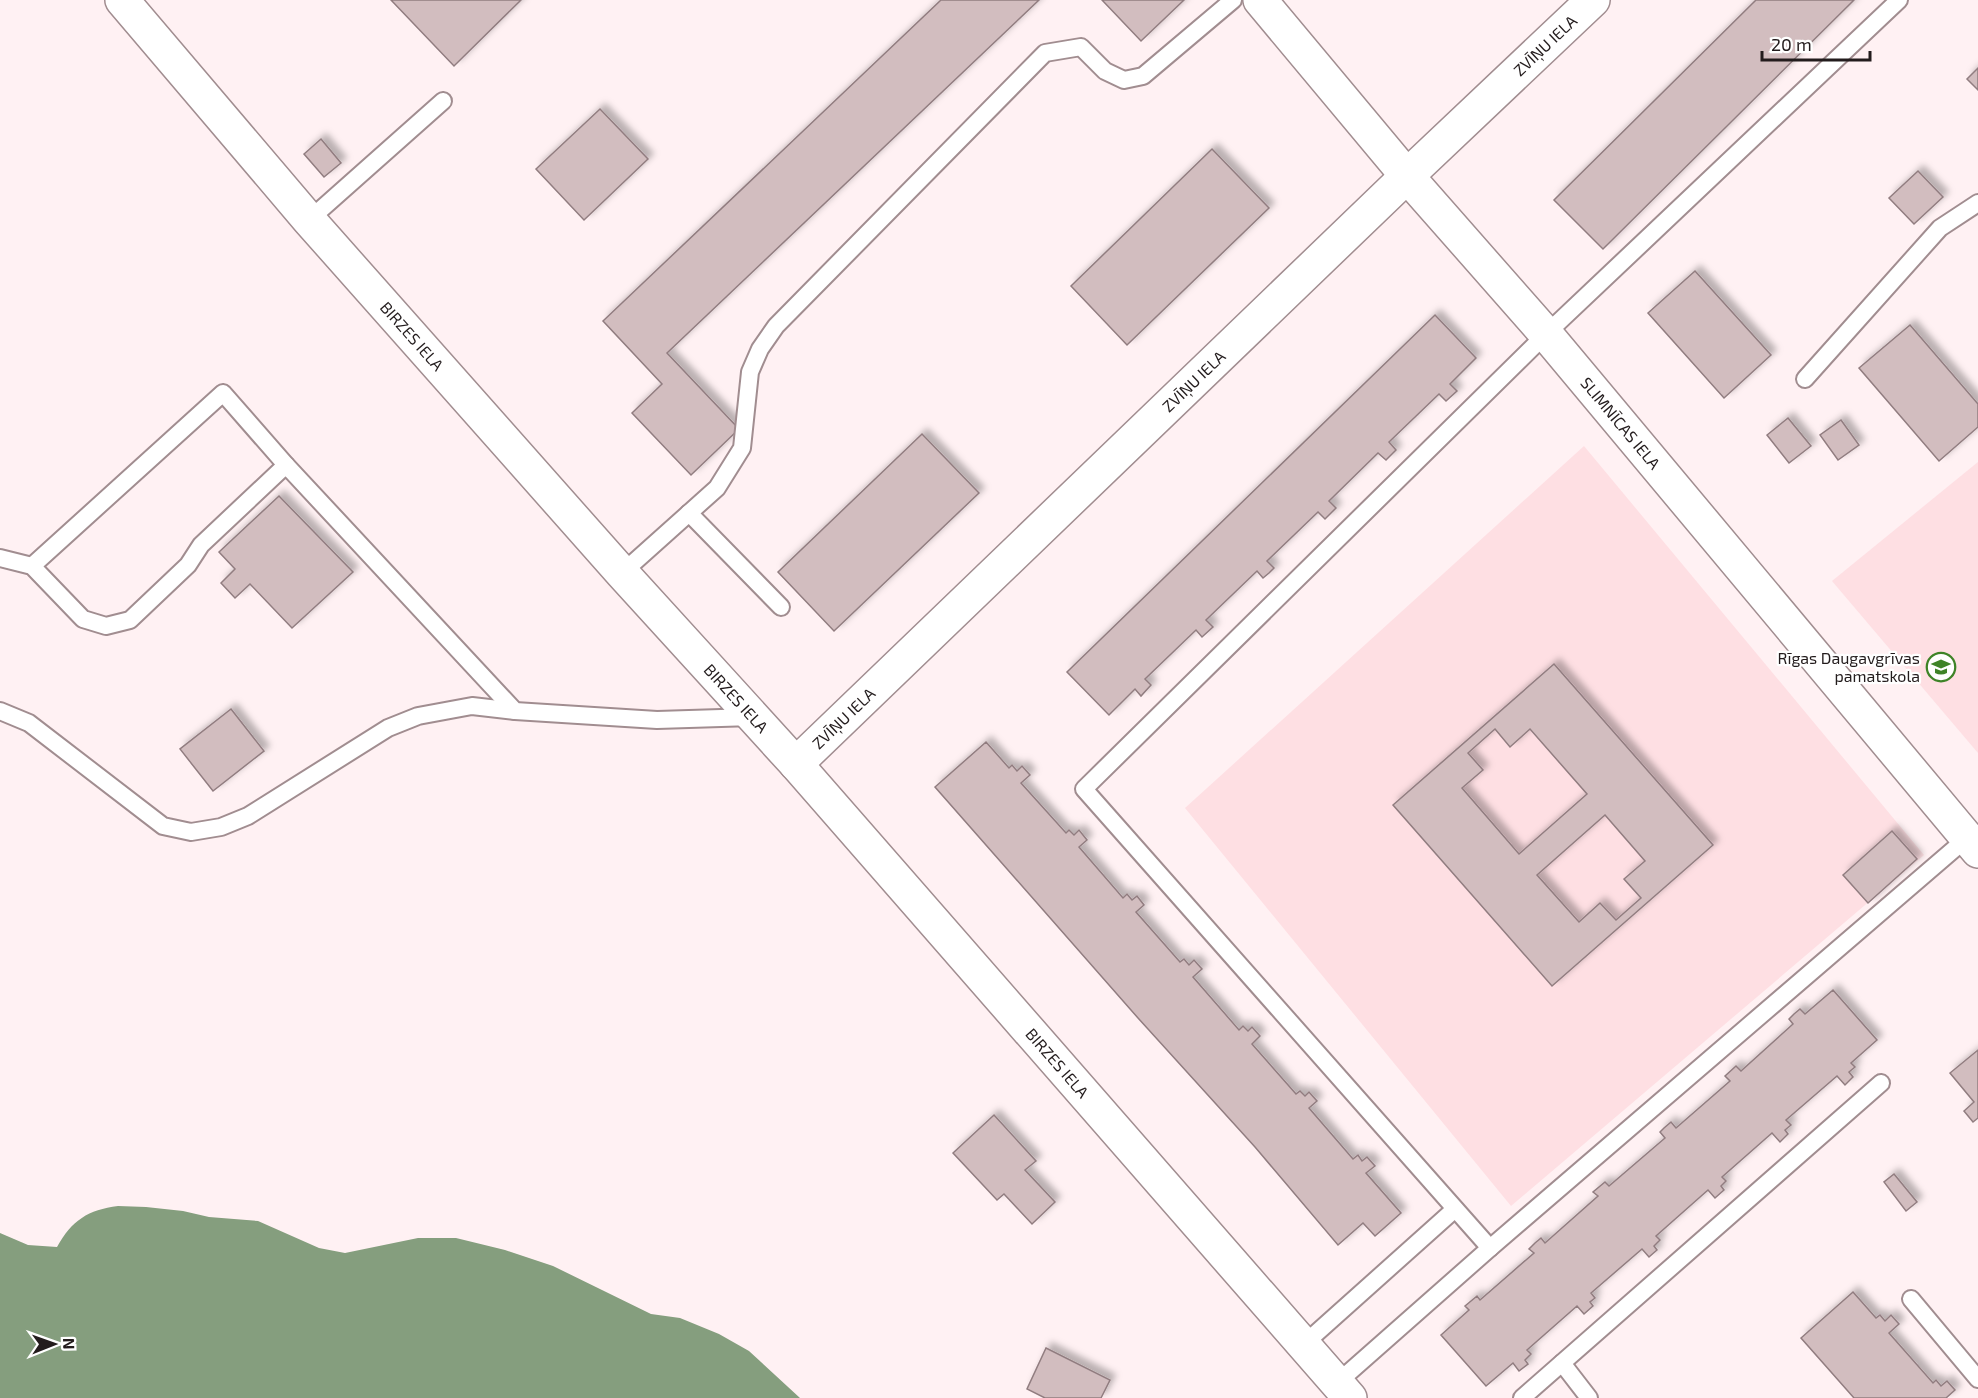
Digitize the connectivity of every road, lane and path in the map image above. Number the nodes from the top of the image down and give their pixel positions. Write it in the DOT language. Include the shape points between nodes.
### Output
graph roads {
  1 [pos="122,0"];
  2 [pos="1233,0"];
  3 [pos="1260,0"];
  4 [pos="1593,0"];
  5 [pos="1899,0"];
  6 [pos="443,101"];
  7 [pos="1407,176"];
  8 [pos="1978,203"];
  9 [pos="309,220"];
  10 [pos="1546,334"];
  11 [pos="1805,379"];
  12 [pos="286,465"];
  13 [pos="689,513"];
  14 [pos="0,558"];
  15 [pos="32,567"];
  16 [pos="622,573"];
  17 [pos="782,606"];
  18 [pos="0,711"];
  19 [pos="515,711"];
  20 [pos="754,717"];
  21 [pos="796,764"];
  22 [pos="1973,844"];
  23 [pos="1881,1083"];
  24 [pos="1455,1209"];
  25 [pos="1490,1248"];
  26 [pos="1911,1299"];
  27 [pos="1303,1345"];
  28 [pos="1562,1363"];
  29 [pos="1978,1379"];
  30 [pos="1343,1391"];
  31 [pos="1522,1398"];
  32 [pos="1589,1398"];
  1 -- 9 [label="street, BIRZES IELA"];
  2 -- 13 [label="lane" via="1143,76 1124,80 1105,71 1081,46 1045,53 776,326 750,372 742,448 717,488"];
  3 -- 7 [label="street, SLIMNĪCAS IELA"];
  4 -- 7 [label="street, ZVĪŅU IELA"];
  5 -- 10 [label="lane"];
  6 -- 9 [label="lane"];
  7 -- 10 [label="street, SLIMNĪCAS IELA"];
  7 -- 21 [label="street, ZVĪŅU IELA"];
  8 -- 11 [label="lane" via="1940,228"];
  9 -- 16 [label="street, BIRZES IELA"];
  10 -- 22 [label="street, SLIMNĪCAS IELA"];
  10 -- 24 [label="lane" via="1084,789"];
  12 -- 15 [label="lane" via="201,545 188,565 130,620 106,626 83,619"];
  12 -- 15 [label="lane" via="223,393"];
  12 -- 19 [label="lane"];
  13 -- 16 [label="lane"];
  13 -- 17 [label="lane"];
  14 -- 15 [label="lane"];
  16 -- 20 [label="street, BIRZES IELA"];
  18 -- 19 [label="lane" via="29,723 164,826 191,832 221,827 248,816 388,728 418,716 472,706"];
  19 -- 20 [label="lane" via="657,720"];
  20 -- 21 [label="street, BIRZES IELA"];
  21 -- 27 [label="street, BIRZES IELA"];
  22 -- 25 [label="lane"];
  23 -- 28 [label="lane"];
  24 -- 25 [label="lane"];
  24 -- 27 [label="lane"];
  25 -- 30 [label="lane"];
  26 -- 29 [label="lane"];
  27 -- 30 [label="street, BIRZES IELA"];
  28 -- 31 [label="lane"];
  28 -- 32 [label="lane"];
}
